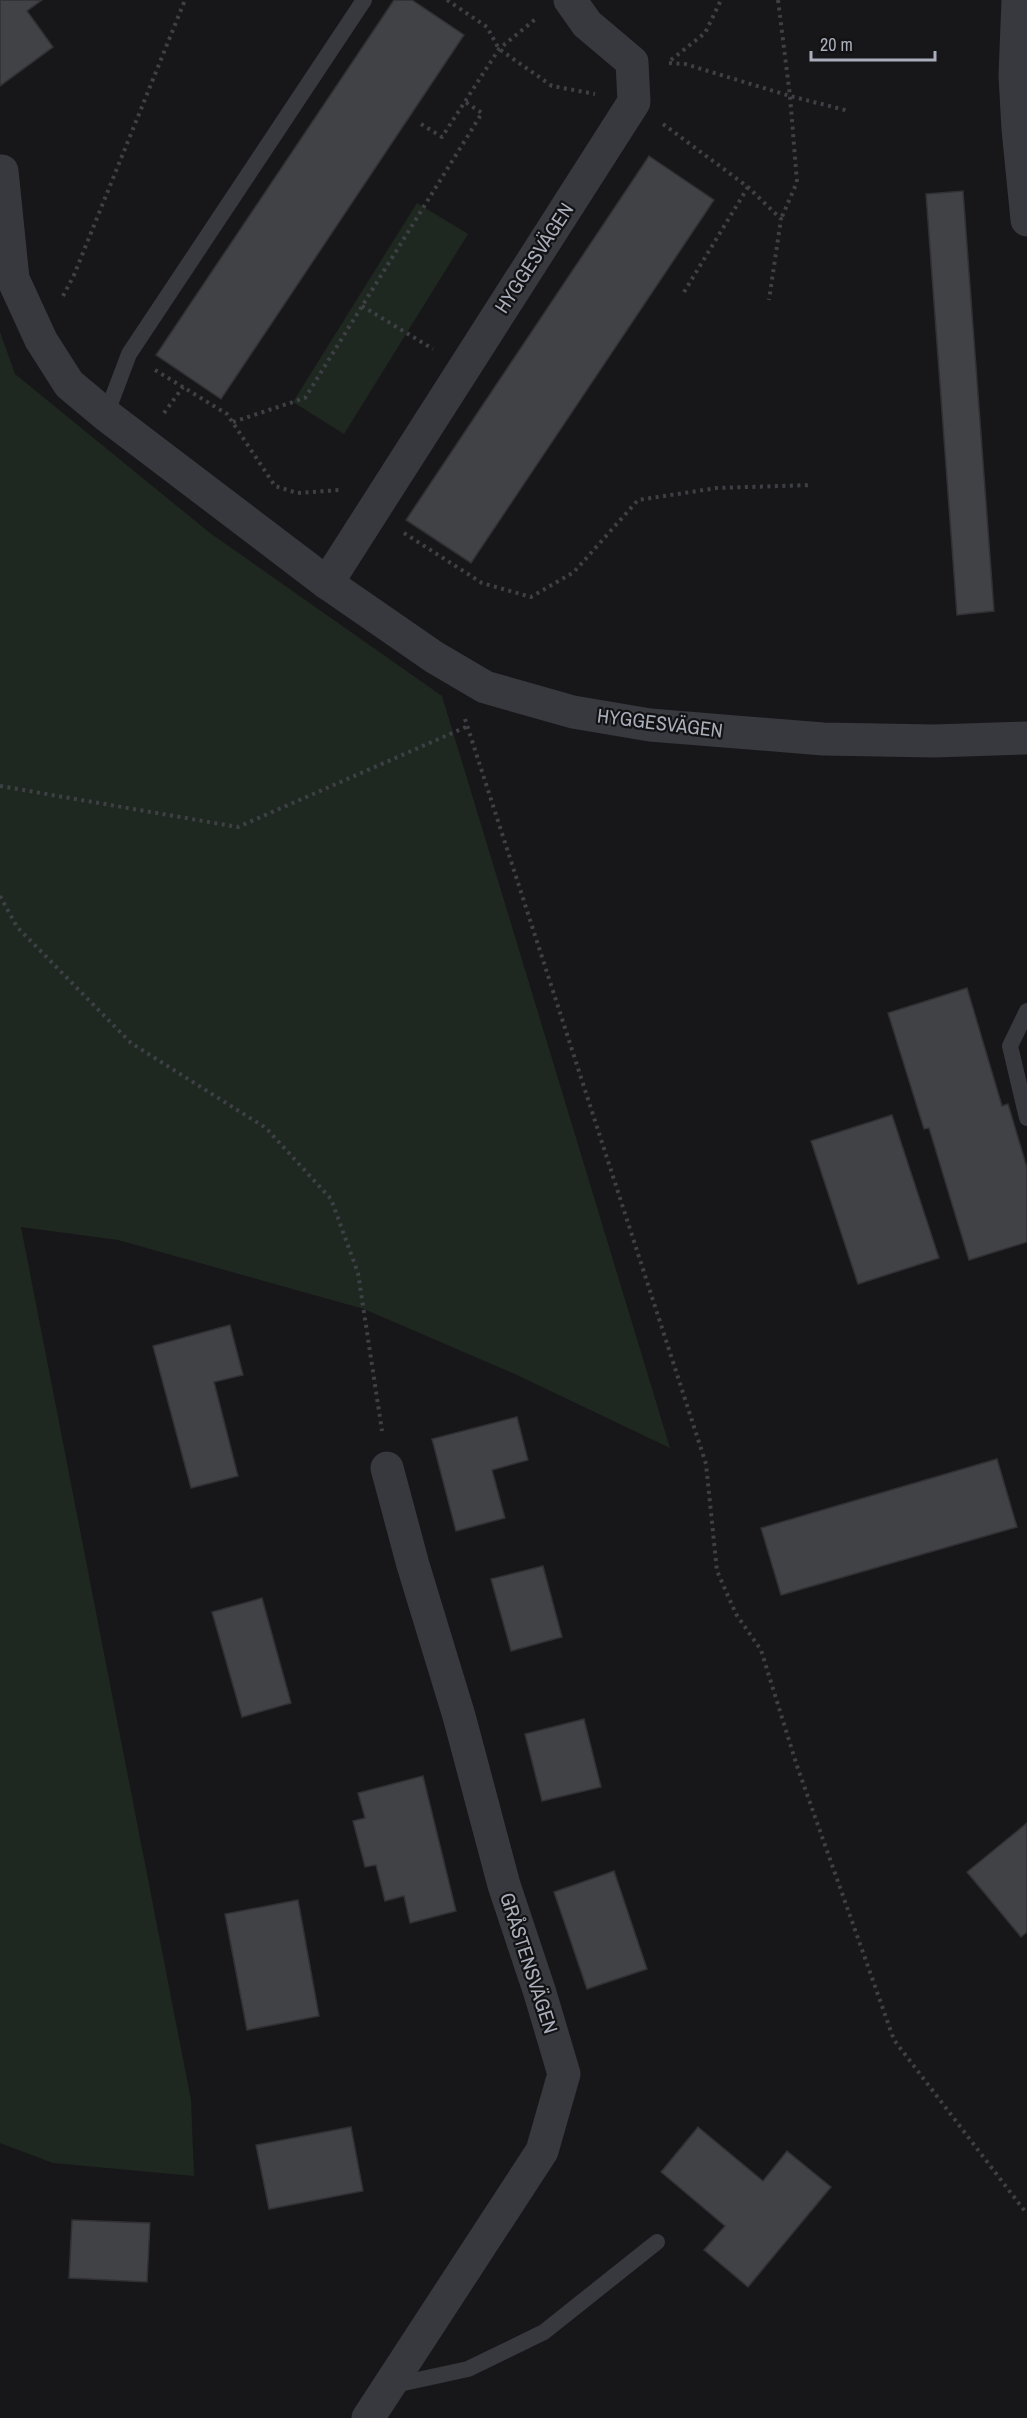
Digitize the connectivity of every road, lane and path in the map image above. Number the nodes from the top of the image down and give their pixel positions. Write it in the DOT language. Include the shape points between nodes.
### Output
graph roads {
  1 [pos="185,0"];
  2 [pos="364,0"];
  3 [pos="447,0"];
  4 [pos="570,0"];
  5 [pos="721,0"];
  6 [pos="778,0"];
  7 [pos="1018,0"];
  8 [pos="541,14"];
  9 [pos="499,49"];
  10 [pos="632,62"];
  11 [pos="668,63"];
  12 [pos="790,96"];
  13 [pos="464,101"];
  14 [pos="634,102"];
  15 [pos="849,111"];
  16 [pos="422,124"];
  17 [pos="1022,129"];
  18 [pos="2,171"];
  19 [pos="748,187"];
  20 [pos="781,219"];
  21 [pos="1027,220"];
  22 [pos="684,292"];
  23 [pos="770,300"];
  24 [pos="362,306"];
  25 [pos="41,339"];
  26 [pos="464,368"];
  27 [pos="106,415"];
  28 [pos="233,422"];
  29 [pos="812,485"];
  30 [pos="638,500"];
  31 [pos="327,583"];
  32 [pos="457,670"];
  33 [pos="466,727"];
  34 [pos="1027,738"];
  35 [pos="0,786"];
  36 [pos="0,896"];
  37 [pos="1027,1011"];
  38 [pos="1027,1118"];
  39 [pos="387,1468"];
  40 [pos="1027,2214"];
  41 [pos="657,2242"];
  42 [pos="389,2386"];
  43 [pos="368,2418"];
  1 -- 25 [label="path" via="74,275"];
  2 -- 27 [label="lane" via="129,354"];
  3 -- 9 [label="path" via="487,27"];
  4 -- 10 [label="street" via="587,24"];
  5 -- 11 [label="path" via="705,33"];
  6 -- 12 [label="path"];
  7 -- 17 [label="street" via="1015,76"];
  8 -- 9 [label="path"];
  9 -- 13 [label="path"];
  9 -- 14 [label="path" via="552,86"];
  10 -- 11 [label="path"];
  10 -- 14 [label="street"];
  11 -- 12 [label="path" via="685,64"];
  12 -- 15 [label="path"];
  12 -- 20 [label="path" via="797,182"];
  13 -- 16 [label="path" via="442,136"];
  13 -- 24 [label="path" via="482,112"];
  14 -- 19 [label="path"];
  14 -- 26 [label="street, HYGGESVÄGEN"];
  17 -- 21 [label="street"];
  18 -- 25 [label="street, HYGGESVÄGEN" via="13,279"];
  19 -- 20 [label="path"];
  19 -- 22 [label="path"];
  20 -- 23 [label="path"];
  24 -- 26 [label="path"];
  24 -- 28 [label="path" via="305,398"];
  25 -- 27 [label="street, HYGGESVÄGEN" via="69,384"];
  26 -- 31 [label="street, HYGGESVÄGEN"];
  27 -- 31 [label="street, HYGGESVÄGEN"];
  29 -- 30 [label="path" via="717,488"];
  31 -- 32 [label="street, HYGGESVÄGEN"];
  32 -- 33 [label="path"];
  32 -- 34 [label="street, HYGGESVÄGEN" via="485,687 562,709 650,725 823,740"];
  33 -- 35 [label="path" via="238,827"];
  33 -- 40 [label="path" via="706,1464 717,1571 736,1614 761,1650 801,1777 894,2040"];
  36 -- 39 [label="path" via="17,927 131,1043 266,1128 331,1199 358,1273"];
  37 -- 38 [label="lane" via="1010,1046"];
  39 -- 42 [label="street, GRÅSTENSVÄGEN" via="504,1885 564,2074 542,2151"];
  41 -- 42 [label="lane" via="544,2332 468,2369"];
  42 -- 43 [label="street, GRÅSTENSVÄGEN"];
}
